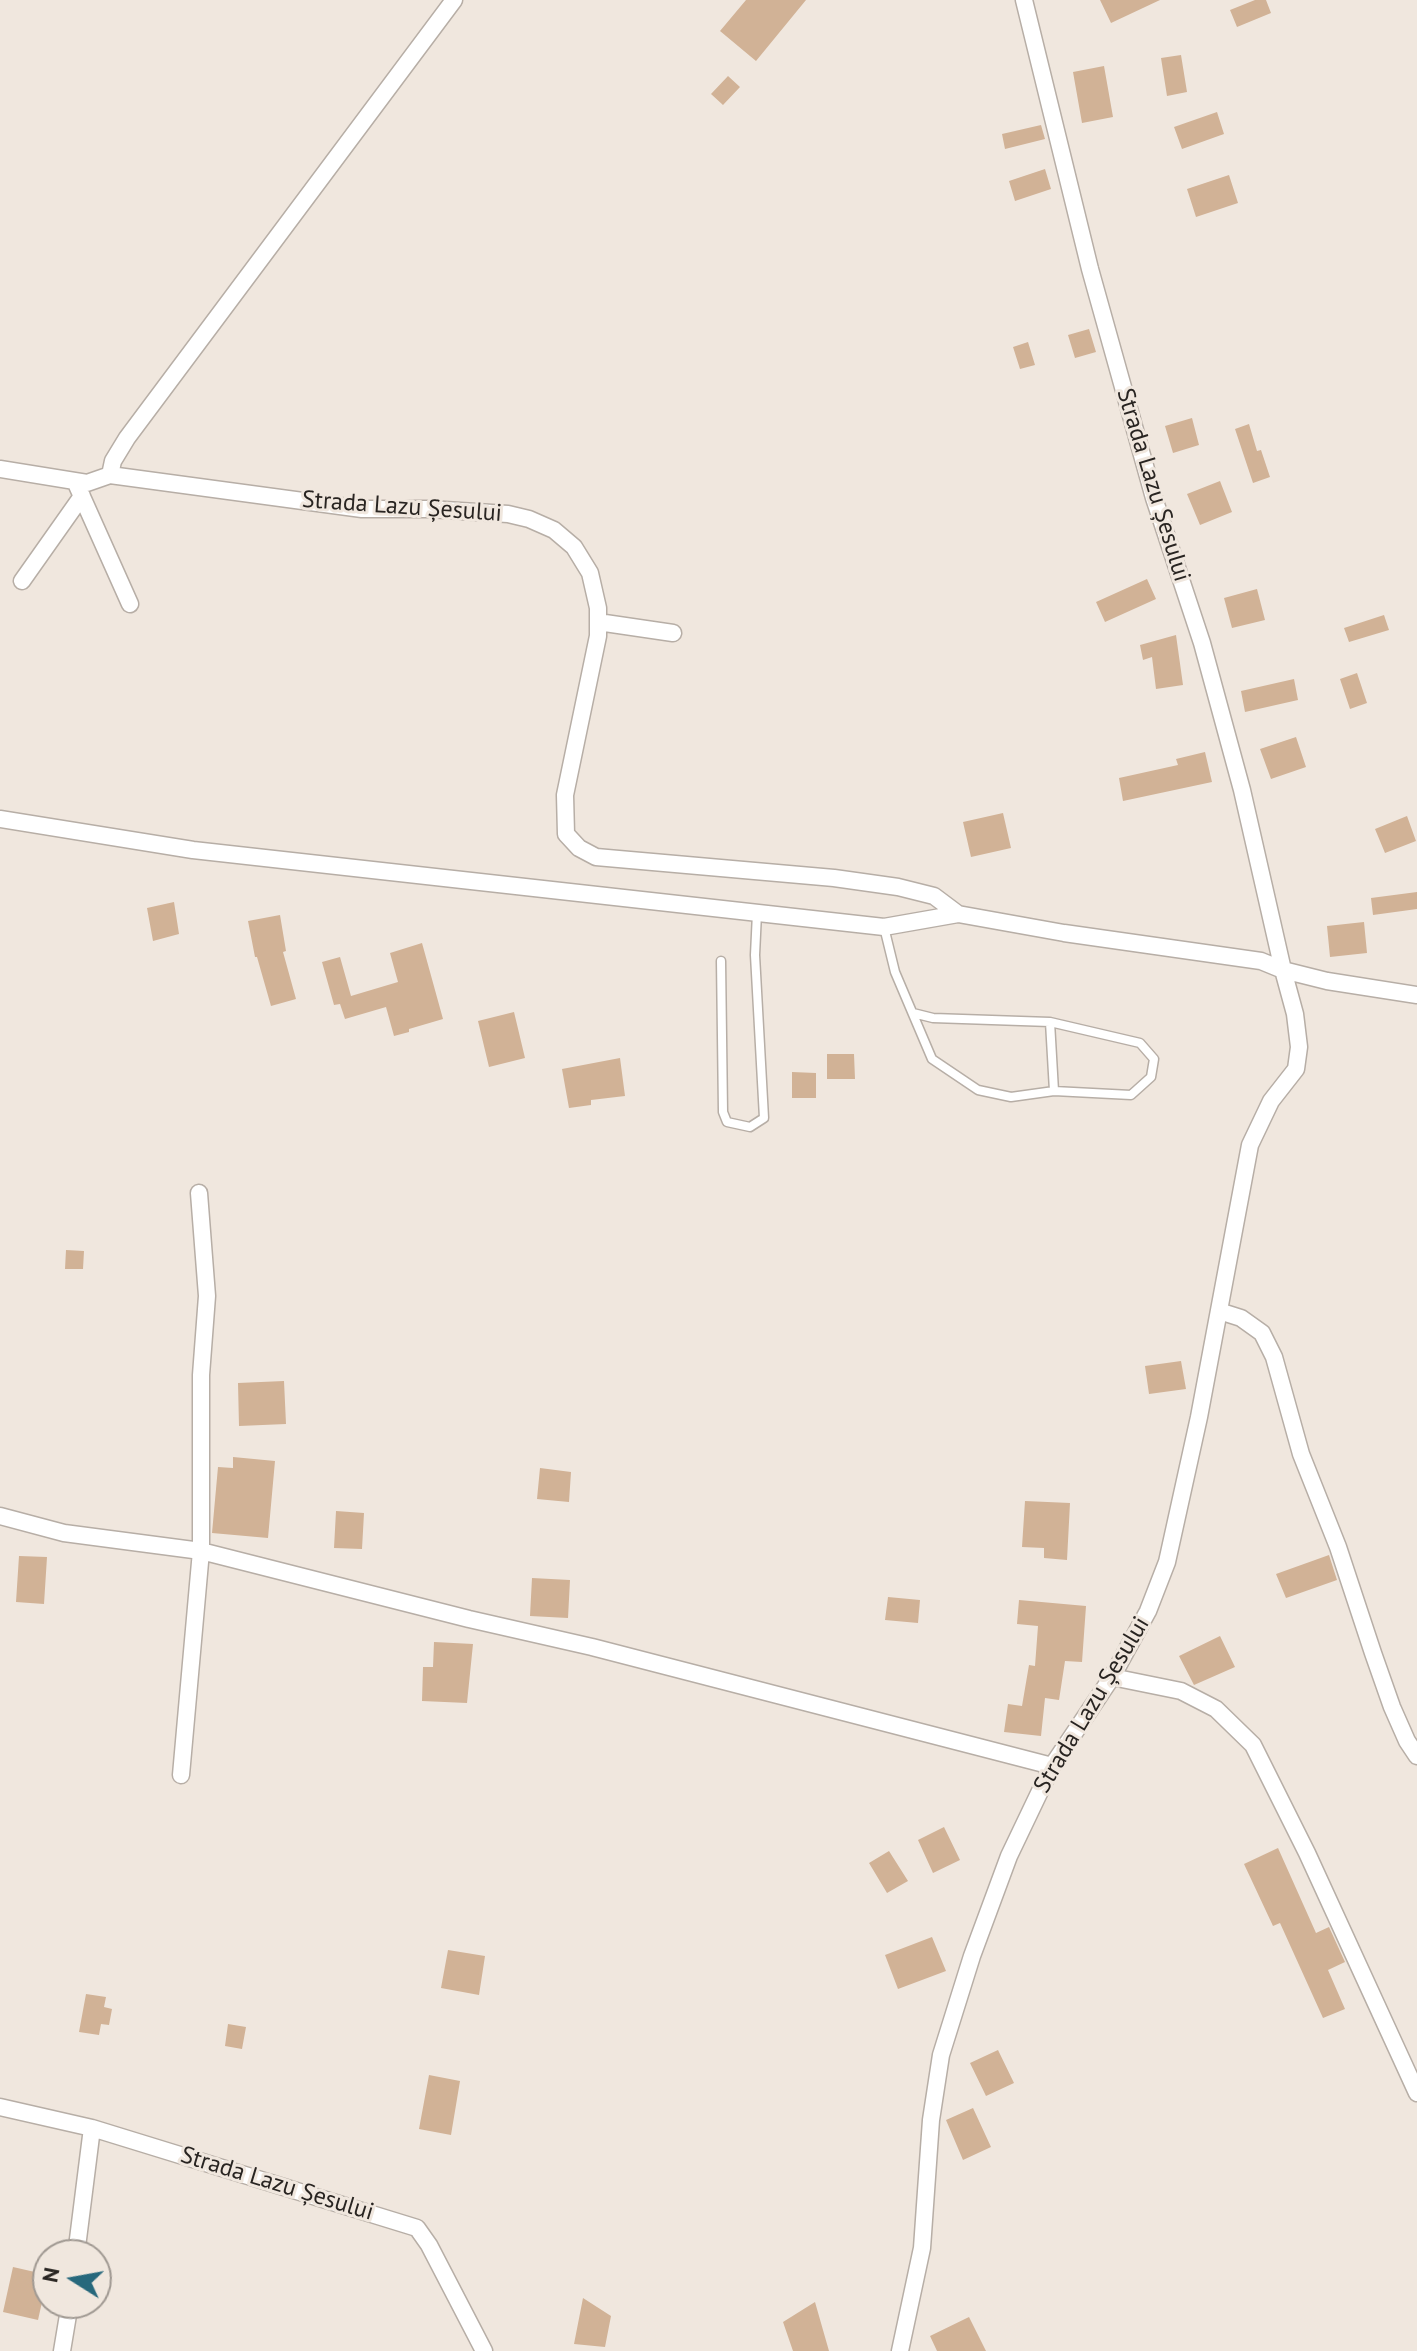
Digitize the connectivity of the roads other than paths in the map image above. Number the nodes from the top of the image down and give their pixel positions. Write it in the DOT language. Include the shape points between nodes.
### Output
graph roads {
  1 [pos="454,0"];
  2 [pos="1024,0"];
  3 [pos="0,469"];
  4 [pos="110,475"];
  5 [pos="79,488"];
  6 [pos="22,581"];
  7 [pos="130,604"];
  8 [pos="598,622"];
  9 [pos="673,633"];
  10 [pos="0,819"];
  11 [pos="757,913"];
  12 [pos="958,914"];
  13 [pos="884,927"];
  14 [pos="721,961"];
  15 [pos="1283,970"];
  16 [pos="1417,995"];
  17 [pos="913,1013"];
  18 [pos="1050,1022"];
  19 [pos="1054,1091"];
  20 [pos="199,1193"];
  21 [pos="1219,1311"];
  22 [pos="0,1516"];
  23 [pos="201,1551"];
  24 [pos="1112,1677"];
  25 [pos="1417,1756"];
  26 [pos="1052,1766"];
  27 [pos="181,1775"];
  28 [pos="1417,2093"];
  29 [pos="0,2107"];
  30 [pos="92,2128"];
  31 [pos="78,2239"];
  32 [pos="67,2319"];
  33 [pos="62,2351"];
  34 [pos="484,2351"];
  35 [pos="900,2351"];
  1 -- 4 [label="street" via="127,438"];
  2 -- 15 [label="street, Strada Lazu Șesului" via="1090,269 1242,790"];
  3 -- 5 [label="street, Strada Lazu Șesului"];
  4 -- 5 [label="street, Strada Lazu Șesului"];
  4 -- 8 [label="street, Strada Lazu Șesului" via="362,509 429,509 529,519 574,547 590,573"];
  5 -- 6 [label="street"];
  5 -- 7 [label="street"];
  8 -- 9 [label="street"];
  8 -- 12 [label="street, Strada Lazu Șesului" via="565,795 566,834 579,848 596,857 898,887 934,896"];
  10 -- 11 [label="street, Strada Lazu Șesului" via="193,850"];
  11 -- 13 [label="street, Strada Lazu Șesului"];
  11 -- 14 [label="lane" via="764,1118 750,1127 727,1122 723,1112"];
  12 -- 13 [label="street, Strada Lazu Șesului"];
  12 -- 15 [label="street, Strada Lazu Șesului" via="1261,961"];
  13 -- 17 [label="lane"];
  15 -- 16 [label="street, Strada Lazu Șesului"];
  15 -- 21 [label="street, Strada Lazu Șesului" via="1298,1036 1296,1069 1271,1101 1250,1145"];
  17 -- 18 [label="lane"];
  17 -- 19 [label="lane" via="932,1059 978,1090 1011,1097"];
  18 -- 19 [label="lane"];
  18 -- 19 [label="lane" via="1140,1043 1154,1059 1151,1077 1131,1095"];
  20 -- 23 [label="street" via="207,1296"];
  21 -- 24 [label="street, Strada Lazu Șesului" via="1167,1562 1148,1611"];
  21 -- 25 [label="street" via="1262,1333 1274,1357 1301,1454 1392,1707"];
  22 -- 23 [label="street" via="64,1533"];
  23 -- 26 [label="street"];
  23 -- 27 [label="street"];
  24 -- 26 [label="street, Strada Lazu Șesului"];
  24 -- 28 [label="street" via="1181,1691 1216,1709 1253,1745"];
  26 -- 35 [label="street, Strada Lazu Șesului" via="1009,1856 941,2055 922,2248"];
  29 -- 30 [label="street, Strada Lazu Șesului"];
  30 -- 31 [label="street"];
  30 -- 34 [label="street, Strada Lazu Șesului" via="417,2228"];
  32 -- 33 [label="street"];
}
